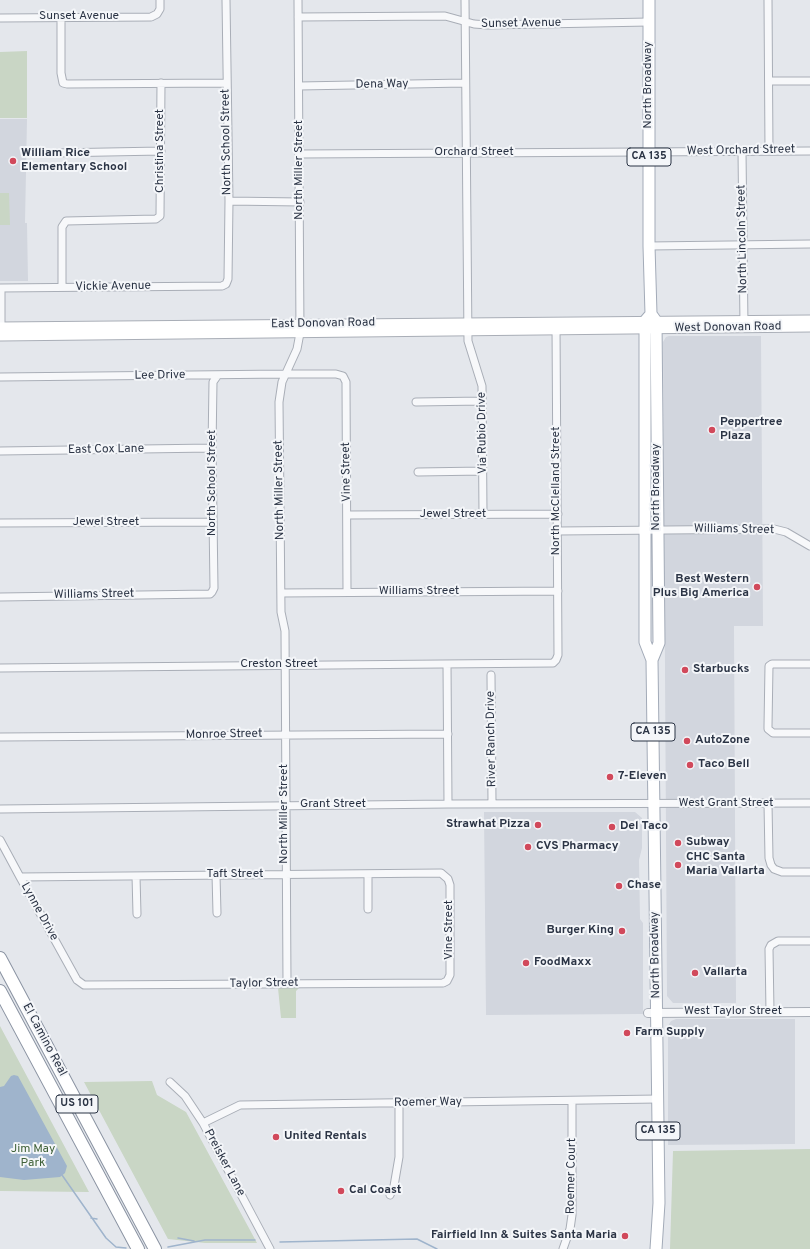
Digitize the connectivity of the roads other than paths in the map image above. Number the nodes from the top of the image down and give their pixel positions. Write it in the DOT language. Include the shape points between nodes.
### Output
graph roads {
  1 [pos="160,0"];
  2 [pos="226,0"];
  3 [pos="298,0"];
  4 [pos="465,0"];
  5 [pos="649,0"];
  6 [pos="768,0"];
  7 [pos="61,17"];
  8 [pos="298,17"];
  9 [pos="0,18"];
  10 [pos="465,22"];
  11 [pos="649,22"];
  12 [pos="769,81"];
  13 [pos="810,81"];
  14 [pos="160,83"];
  15 [pos="226,83"];
  16 [pos="465,83"];
  17 [pos="299,86"];
  18 [pos="161,151"];
  19 [pos="742,151"];
  20 [pos="769,151"];
  21 [pos="810,151"];
  22 [pos="54,152"];
  23 [pos="649,152"];
  24 [pos="465,153"];
  25 [pos="300,154"];
  26 [pos="229,201"];
  27 [pos="300,202"];
  28 [pos="743,244"];
  29 [pos="810,244"];
  30 [pos="648,246"];
  31 [pos="226,284"];
  32 [pos="62,287"];
  33 [pos="0,288"];
  34 [pos="810,320"];
  35 [pos="651,323"];
  36 [pos="744,324"];
  37 [pos="556,326"];
  38 [pos="468,327"];
  39 [pos="810,327"];
  40 [pos="301,329"];
  41 [pos="0,332"];
  42 [pos="285,374"];
  43 [pos="320,374"];
  44 [pos="218,376"];
  45 [pos="0,377"];
  46 [pos="482,401"];
  47 [pos="416,402"];
  48 [pos="212,448"];
  49 [pos="0,451"];
  50 [pos="483,471"];
  51 [pos="418,472"];
  52 [pos="483,514"];
  53 [pos="558,514"];
  54 [pos="347,515"];
  55 [pos="213,522"];
  56 [pos="0,524"];
  57 [pos="646,530"];
  58 [pos="657,530"];
  59 [pos="558,531"];
  60 [pos="810,546"];
  61 [pos="558,591"];
  62 [pos="212,592"];
  63 [pos="347,592"];
  64 [pos="281,593"];
  65 [pos="0,597"];
  66 [pos="556,660"];
  67 [pos="652,660"];
  68 [pos="447,664"];
  69 [pos="810,664"];
  70 [pos="285,665"];
  71 [pos="0,668"];
  72 [pos="491,675"];
  73 [pos="810,733"];
  74 [pos="285,734"];
  75 [pos="448,734"];
  76 [pos="0,737"];
  77 [pos="810,803"];
  78 [pos="448,804"];
  79 [pos="492,804"];
  80 [pos="641,804"];
  81 [pos="655,804"];
  82 [pos="768,804"];
  83 [pos="285,805"];
  84 [pos="0,809"];
  85 [pos="0,840"];
  86 [pos="810,872"];
  87 [pos="368,874"];
  88 [pos="216,875"];
  89 [pos="286,875"];
  90 [pos="136,876"];
  91 [pos="20,877"];
  92 [pos="448,879"];
  93 [pos="368,909"];
  94 [pos="217,913"];
  95 [pos="137,914"];
  96 [pos="810,941"];
  97 [pos="0,958"];
  98 [pos="447,981"];
  99 [pos="287,983"];
  100 [pos="80,984"];
  101 [pos="0,990"];
  102 [pos="770,1012"];
  103 [pos="810,1012"];
  104 [pos="652,1013"];
  105 [pos="170,1082"];
  106 [pos="658,1099"];
  107 [pos="572,1101"];
  108 [pos="398,1103"];
  109 [pos="203,1123"];
  110 [pos="390,1195"];
  111 [pos="138,1249"];
  112 [pos="155,1249"];
  113 [pos="270,1249"];
  114 [pos="563,1249"];
  115 [pos="656,1249"];
  1 -- 7 [label="street, Sunset Avenue" via="160,9 151,17"];
  2 -- 15 [label="street, North School Street"];
  3 -- 8 [label="street, North Miller Street"];
  4 -- 10 [label="street"];
  5 -- 11 [label="main road, North Broadway / CA 135"];
  6 -- 12 [label="street"];
  7 -- 9 [label="street, Sunset Avenue"];
  7 -- 14 [label="street" via="63,83"];
  8 -- 10 [label="street, Sunset Avenue" via="445,16"];
  8 -- 17 [label="street, North Miller Street"];
  10 -- 11 [label="street, Sunset Avenue" via="488,25"];
  10 -- 16 [label="street"];
  11 -- 23 [label="main road, North Broadway / CA 135"];
  12 -- 13 [label="street"];
  12 -- 20 [label="street"];
  14 -- 15 [label="street"];
  14 -- 18 [label="street, Christina Street"];
  15 -- 26 [label="street, North School Street"];
  16 -- 17 [label="street, Dena Way"];
  16 -- 24 [label="street"];
  17 -- 25 [label="street, North Miller Street"];
  18 -- 22 [label="street"];
  18 -- 32 [label="street, Christina Street" via="161,211 158,218 70,220 63,224"];
  19 -- 20 [label="street, West Orchard Street"];
  19 -- 23 [label="street, West Orchard Street"];
  19 -- 28 [label="street, North Lincoln Street"];
  20 -- 21 [label="street, West Orchard Street"];
  23 -- 24 [label="street, Orchard Street"];
  23 -- 30 [label="main road, North Broadway / CA 135"];
  24 -- 25 [label="street, Orchard Street"];
  24 -- 38 [label="street"];
  25 -- 27 [label="street, North Miller Street"];
  26 -- 27 [label="street"];
  26 -- 31 [label="street, North School Street"];
  27 -- 40 [label="street, North Miller Street"];
  28 -- 29 [label="street"];
  28 -- 30 [label="street"];
  28 -- 36 [label="street, North Lincoln Street"];
  30 -- 35 [label="main road, North Broadway / CA 135"];
  31 -- 32 [label="street, Vickie Avenue"];
  32 -- 33 [label="street, Vickie Avenue"];
  33 -- 41 [label="street"];
  34 -- 36 [label="main road, West Donovan Road"];
  35 -- 36 [label="main road, West Donovan Road"];
  35 -- 37 [label="main road, East Donovan Road"];
  35 -- 57 [label="main road, North Broadway / CA 135"];
  35 -- 58 [label="main road, North Broadway / CA 135"];
  36 -- 39 [label="main road, West Donovan Road"];
  37 -- 38 [label="main road, East Donovan Road"];
  37 -- 53 [label="street, North McClelland Street"];
  38 -- 40 [label="main road, East Donovan Road"];
  38 -- 46 [label="street, Via Rubio Drive" via="468,341 482,386"];
  40 -- 41 [label="main road, East Donovan Road"];
  40 -- 42 [label="street, North Miller Street" via="297,349"];
  42 -- 43 [label="street, Lee Drive"];
  42 -- 44 [label="street, Lee Drive"];
  42 -- 64 [label="street, North Miller Street" via="279,402"];
  43 -- 54 [label="street, Vine Street" via="343,376 346,382"];
  44 -- 45 [label="street, Lee Drive"];
  44 -- 48 [label="street, North School Street" via="214,382"];
  46 -- 47 [label="street"];
  46 -- 50 [label="street, Via Rubio Drive"];
  48 -- 49 [label="street, East Cox Lane"];
  48 -- 55 [label="street, North School Street"];
  50 -- 51 [label="street"];
  50 -- 52 [label="street, Via Rubio Drive"];
  52 -- 53 [label="street, Jewel Street"];
  52 -- 54 [label="street, Jewel Street"];
  53 -- 59 [label="street, North McClelland Street"];
  54 -- 63 [label="street, Vine Street"];
  55 -- 56 [label="street, Jewel Street"];
  55 -- 62 [label="street, North School Street"];
  57 -- 58 [label="street, Williams Street"];
  57 -- 59 [label="street, Williams Street"];
  57 -- 67 [label="main road, North Broadway / CA 135" via="645,642"];
  58 -- 60 [label="street, Williams Street" via="774,529 786,532"];
  58 -- 67 [label="main road, North Broadway / CA 135" via="659,642"];
  59 -- 61 [label="street, North McClelland Street"];
  61 -- 63 [label="street, Williams Street"];
  61 -- 66 [label="street, North McClelland Street"];
  62 -- 65 [label="street, Williams Street"];
  63 -- 64 [label="street, Williams Street"];
  64 -- 70 [label="street, North Miller Street"];
  66 -- 68 [label="street, Creston Street" via="550,664"];
  67 -- 81 [label="main road, North Broadway / CA 135"];
  68 -- 70 [label="street, Creston Street"];
  68 -- 75 [label="street"];
  69 -- 73 [label="street" via="769,666 768,726 770,732"];
  70 -- 71 [label="street, Creston Street"];
  70 -- 74 [label="street, North Miller Street"];
  72 -- 79 [label="street, River Ranch Drive"];
  74 -- 75 [label="street, Monroe Street"];
  74 -- 76 [label="street, Monroe Street"];
  74 -- 83 [label="street, North Miller Street"];
  75 -- 78 [label="street"];
  77 -- 82 [label="street, West Grant Street"];
  78 -- 79 [label="street, Grant Street"];
  78 -- 83 [label="street, Grant Street"];
  79 -- 80 [label="street, Grant Street"];
  80 -- 81 [label="street, West Grant Street"];
  81 -- 82 [label="street, West Grant Street"];
  81 -- 104 [label="main road, North Broadway / CA 135"];
  82 -- 86 [label="street" via="769,858 774,869 782,872"];
  83 -- 84 [label="street, Grant Street"];
  83 -- 89 [label="street, North Miller Street"];
  85 -- 91 [label="street, Lynne Drive"];
  87 -- 89 [label="street, Taft Street"];
  87 -- 92 [label="street, Taft Street" via="441,873"];
  87 -- 93 [label="street"];
  88 -- 89 [label="street, Taft Street"];
  88 -- 90 [label="street, Taft Street"];
  88 -- 94 [label="street"];
  89 -- 99 [label="street, North Miller Street"];
  90 -- 91 [label="street, Taft Street"];
  90 -- 95 [label="street"];
  91 -- 100 [label="street, Lynne Drive"];
  92 -- 98 [label="street, Vine Street" via="450,975"];
  96 -- 102 [label="street" via="772,943 769,949"];
  97 -- 112 [label="highway, El Camino Real / US 101"];
  98 -- 99 [label="street, Taylor Street"];
  99 -- 100 [label="street, Taylor Street"];
  101 -- 111 [label="highway, El Camino Real / US 101"];
  102 -- 103 [label="street, West Taylor Street"];
  102 -- 104 [label="street, West Taylor Street"];
  104 -- 106 [label="main road, North Broadway / CA 135"];
  105 -- 109 [label="street, Preisker Lane" via="185,1096"];
  106 -- 107 [label="street, Roemer Way"];
  106 -- 115 [label="main road, North Broadway / CA 135" via="660,1203"];
  107 -- 108 [label="street, Roemer Way"];
  107 -- 114 [label="street, Roemer Court" via="572,1215"];
  108 -- 109 [label="street, Roemer Way" via="240,1105"];
  108 -- 110 [label="street" via="399,1157"];
  109 -- 113 [label="street, Preisker Lane"];
}
